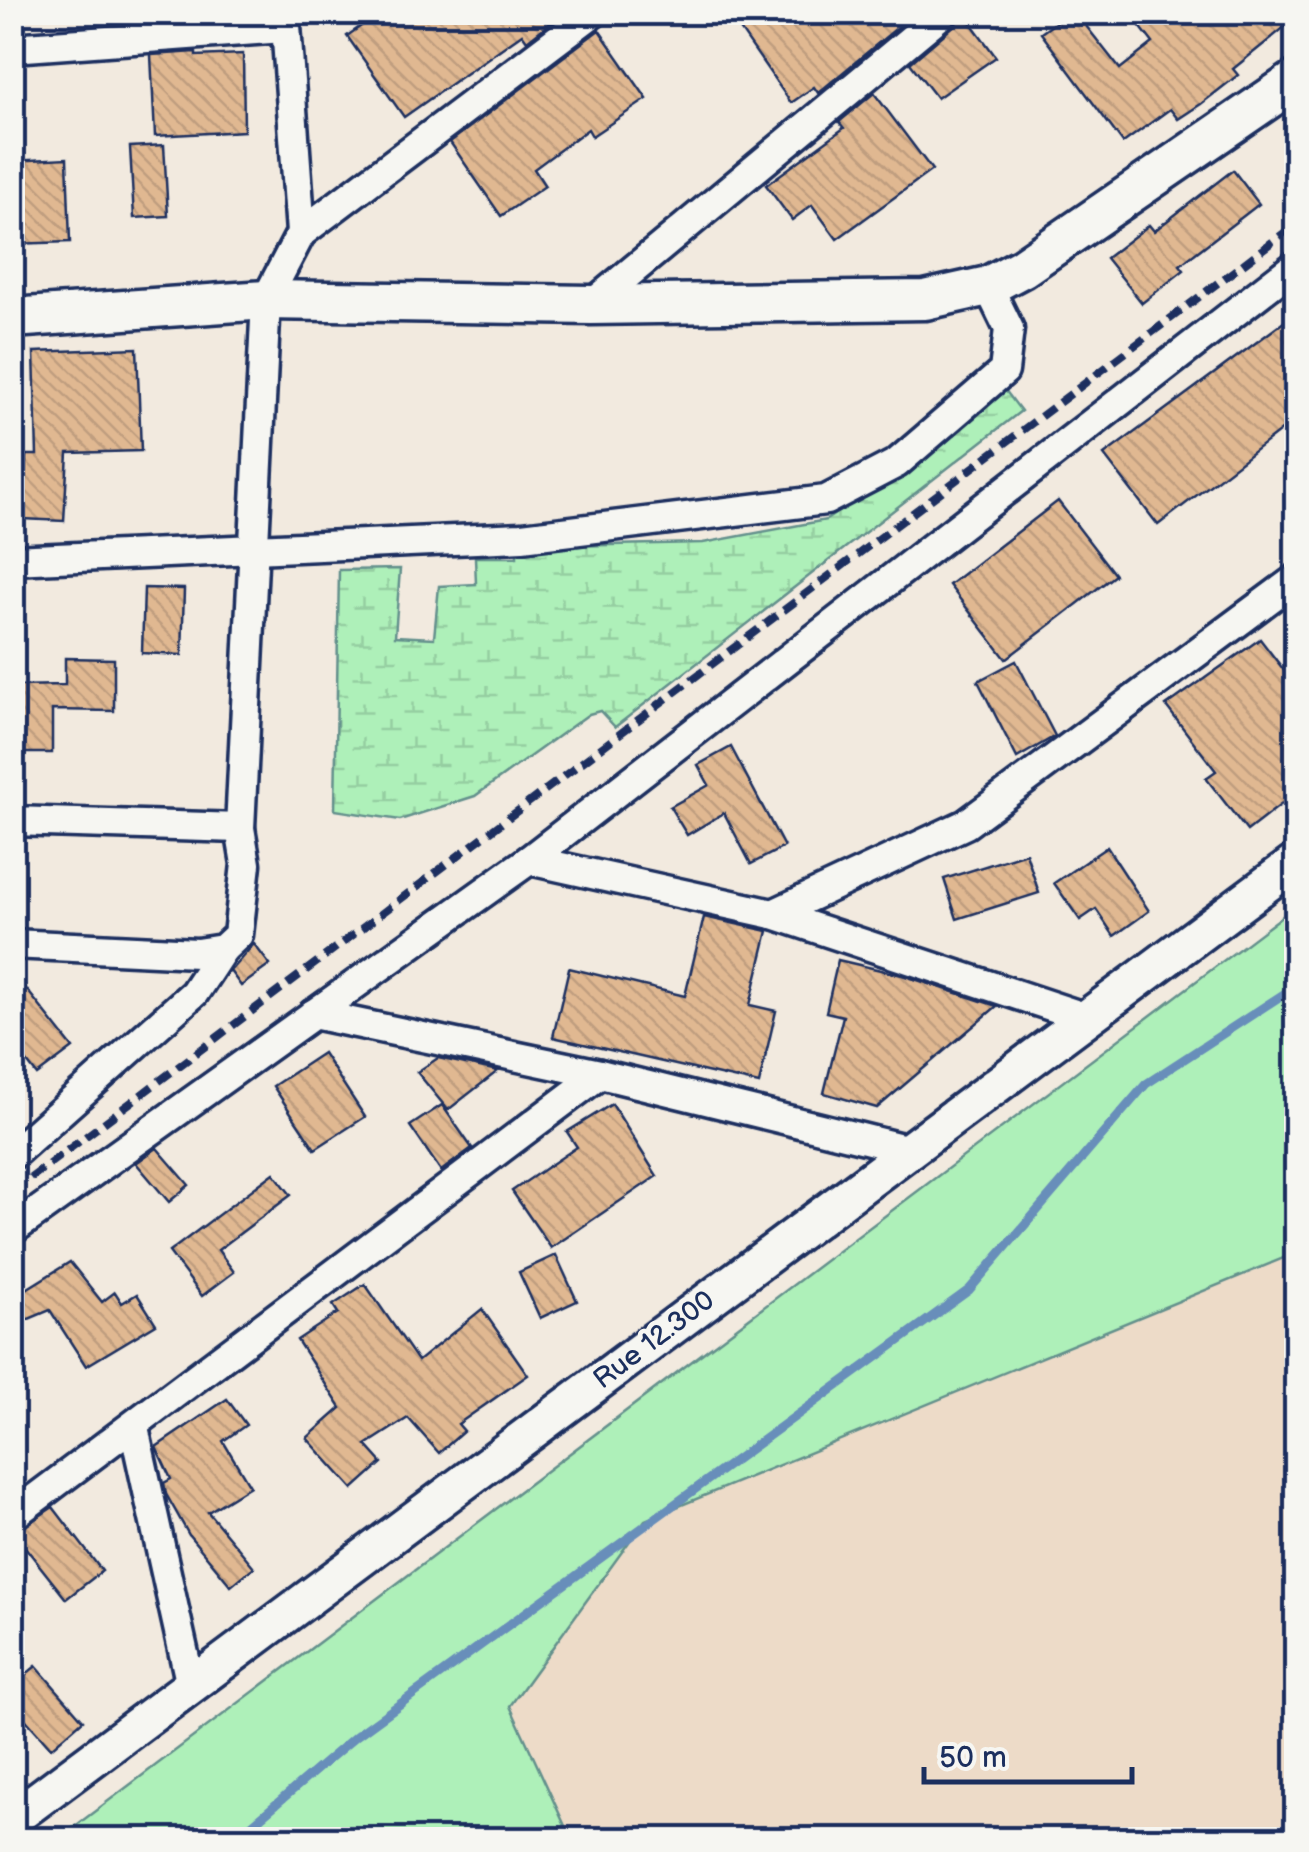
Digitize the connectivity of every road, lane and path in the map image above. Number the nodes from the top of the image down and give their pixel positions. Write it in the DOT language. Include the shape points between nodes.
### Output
graph roads {
  1 [pos="594,12"];
  2 [pos="944,12"];
  3 [pos="284,20"];
  4 [pos="12,48"];
  5 [pos="1296,80"];
  6 [pos="300,232"];
  7 [pos="1296,265"];
  8 [pos="988,286"];
  9 [pos="266,300"];
  10 [pos="591,305"];
  11 [pos="12,318"];
  12 [pos="257,550"];
  13 [pos="12,560"];
  14 [pos="1296,579"];
  15 [pos="12,820"];
  16 [pos="240,828"];
  17 [pos="529,860"];
  18 [pos="1296,862"];
  19 [pos="773,914"];
  20 [pos="12,944"];
  21 [pos="223,949"];
  22 [pos="314,1014"];
  23 [pos="1087,1018"];
  24 [pos="600,1074"];
  25 [pos="910,1150"];
  26 [pos="12,1155"];
  27 [pos="12,1230"];
  28 [pos="134,1428"];
  29 [pos="12,1516"];
  30 [pos="192,1686"];
  31 [pos="12,1819"];
  1 -- 6 [label="street"];
  2 -- 10 [label="street"];
  3 -- 4 [label="street"];
  3 -- 6 [label="street"];
  5 -- 8 [label="main road"];
  6 -- 9 [label="street"];
  7 -- 17 [label="street"];
  8 -- 10 [label="main road" via="925,300"];
  8 -- 12 [label="street" via="1009,329 1004,371 897,463 826,500 522,537"];
  9 -- 10 [label="main road"];
  9 -- 11 [label="main road"];
  9 -- 12 [label="street"];
  12 -- 13 [label="street"];
  12 -- 16 [label="street"];
  14 -- 19 [label="street" via="966,824"];
  15 -- 16 [label="street"];
  16 -- 21 [label="street" via="246,864 238,935"];
  17 -- 19 [label="street"];
  17 -- 22 [label="street"];
  18 -- 23 [label="street, Rue 12.300"];
  19 -- 23 [label="street"];
  20 -- 21 [label="street"];
  21 -- 26 [label="street" via="194,993"];
  22 -- 24 [label="street"];
  22 -- 27 [label="street"];
  23 -- 25 [label="street, Rue 12.300"];
  24 -- 25 [label="street"];
  24 -- 28 [label="street"];
  25 -- 30 [label="street, Rue 12.300"];
  28 -- 29 [label="street"];
  28 -- 30 [label="street"];
  30 -- 31 [label="street, Rue 12.300"];
}
